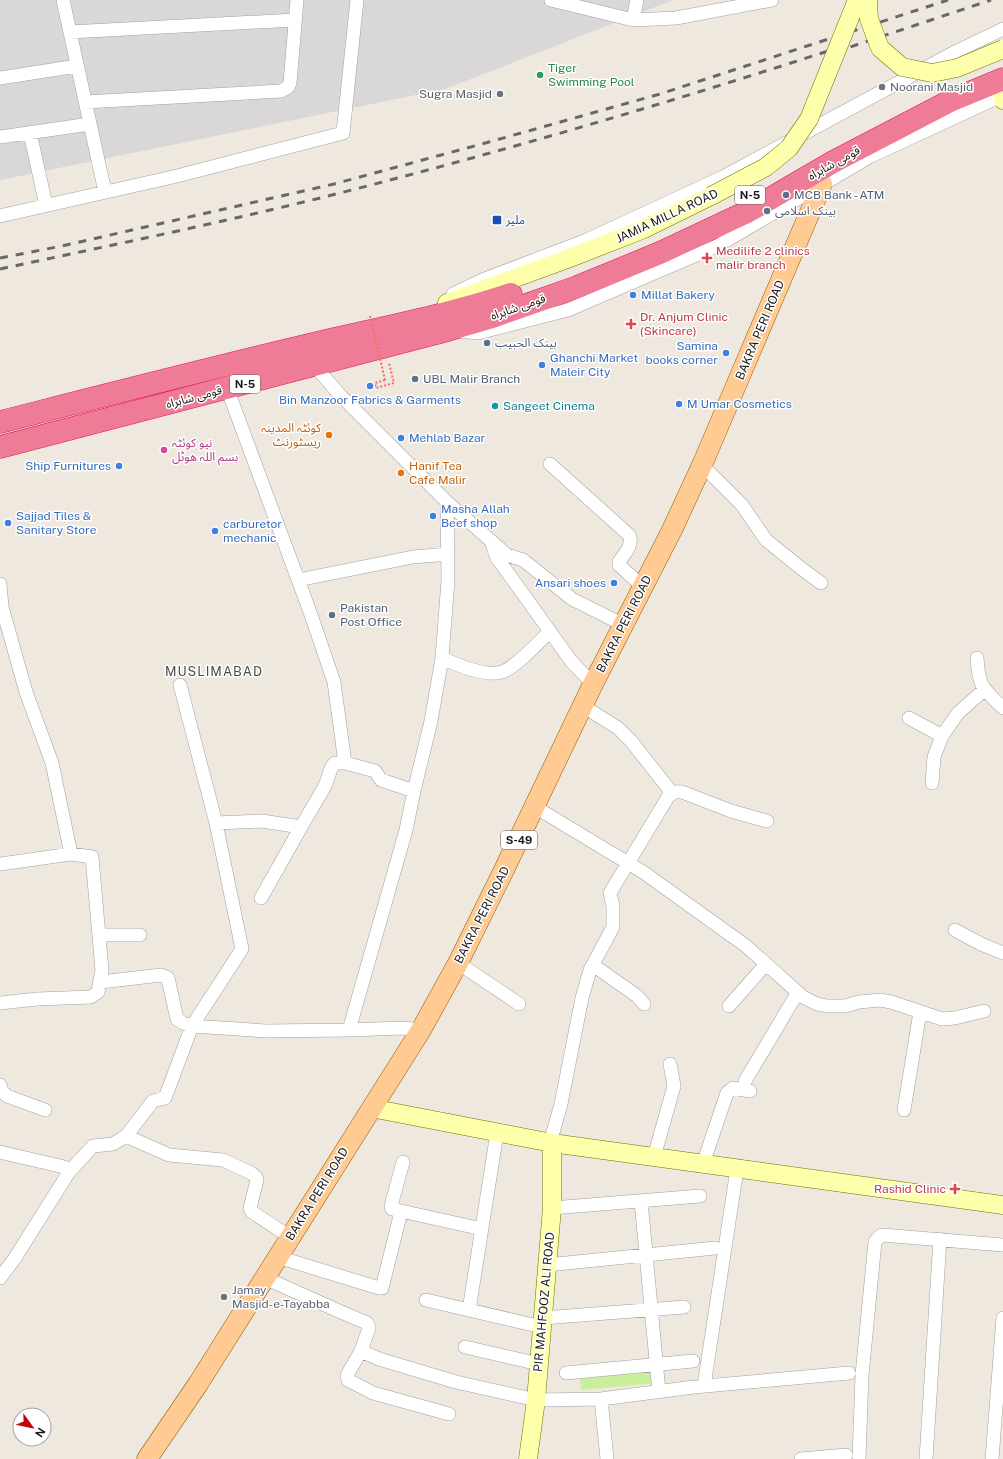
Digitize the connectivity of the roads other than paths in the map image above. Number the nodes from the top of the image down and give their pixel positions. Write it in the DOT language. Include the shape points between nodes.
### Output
graph roads {
  1 [pos="62,0"];
  2 [pos="297,0"];
  3 [pos="357,0"];
  4 [pos="551,0"];
  5 [pos="636,0"];
  6 [pos="772,0"];
  7 [pos="857,0"];
  8 [pos="868,0"];
  9 [pos="295,20"];
  10 [pos="633,20"];
  11 [pos="1003,29"];
  12 [pos="70,32"];
  13 [pos="1003,49"];
  14 [pos="1003,62"];
  15 [pos="77,66"];
  16 [pos="0,78"];
  17 [pos="1003,92"];
  18 [pos="85,102"];
  19 [pos="90,124"];
  20 [pos="30,133"];
  21 [pos="0,137"];
  22 [pos="822,184"];
  23 [pos="105,192"];
  24 [pos="46,205"];
  25 [pos="0,216"];
  26 [pos="441,305"];
  27 [pos="488,310"];
  28 [pos="408,321"];
  29 [pos="448,330"];
  30 [pos="314,366"];
  31 [pos="227,388"];
  32 [pos="0,422"];
  33 [pos="0,447"];
  34 [pos="550,464"];
  35 [pos="702,465"];
  36 [pos="447,502"];
  37 [pos="490,540"];
  38 [pos="448,554"];
  39 [pos="298,580"];
  40 [pos="821,583"];
  41 [pos="0,584"];
  42 [pos="643,587"];
  43 [pos="624,625"];
  44 [pos="550,631"];
  45 [pos="442,658"];
  46 [pos="977,658"];
  47 [pos="593,684"];
  48 [pos="180,685"];
  49 [pos="984,690"];
  50 [pos="583,706"];
  51 [pos="1003,708"];
  52 [pos="909,718"];
  53 [pos="942,736"];
  54 [pos="345,763"];
  55 [pos="932,783"];
  56 [pos="414,791"];
  57 [pos="672,793"];
  58 [pos="535,807"];
  59 [pos="767,821"];
  60 [pos="216,823"];
  61 [pos="301,827"];
  62 [pos="71,854"];
  63 [pos="0,864"];
  64 [pos="628,864"];
  65 [pos="261,898"];
  66 [pos="955,930"];
  67 [pos="100,935"];
  68 [pos="140,935"];
  69 [pos="1003,953"];
  70 [pos="458,963"];
  71 [pos="766,964"];
  72 [pos="593,965"];
  73 [pos="101,982"];
  74 [pos="798,992"];
  75 [pos="0,1002"];
  76 [pos="519,1004"];
  77 [pos="644,1004"];
  78 [pos="729,1006"];
  79 [pos="984,1011"];
  80 [pos="920,1012"];
  81 [pos="192,1026"];
  82 [pos="349,1030"];
  83 [pos="422,1030"];
  84 [pos="670,1064"];
  85 [pos="0,1085"];
  86 [pos="371,1108"];
  87 [pos="46,1110"];
  88 [pos="904,1110"];
  89 [pos="497,1133"];
  90 [pos="126,1136"];
  91 [pos="551,1143"];
  92 [pos="0,1152"];
  93 [pos="654,1158"];
  94 [pos="403,1162"];
  95 [pos="703,1164"];
  96 [pos="737,1169"];
  97 [pos="69,1172"];
  98 [pos="700,1196"];
  99 [pos="640,1201"];
  100 [pos="1003,1205"];
  101 [pos="552,1208"];
  102 [pos="401,1212"];
  103 [pos="482,1229"];
  104 [pos="290,1237"];
  105 [pos="940,1239"];
  106 [pos="1003,1245"];
  107 [pos="715,1248"];
  108 [pos="646,1255"];
  109 [pos="278,1257"];
  110 [pos="547,1265"];
  111 [pos="0,1278"];
  112 [pos="265,1278"];
  113 [pos="426,1300"];
  114 [pos="684,1307"];
  115 [pos="651,1309"];
  116 [pos="468,1310"];
  117 [pos="1003,1318"];
  118 [pos="542,1322"];
  119 [pos="465,1347"];
  120 [pos="361,1352"];
  121 [pos="693,1361"];
  122 [pos="539,1364"];
  123 [pos="656,1365"];
  124 [pos="566,1373"];
  125 [pos="849,1373"];
  126 [pos="1000,1384"];
  127 [pos="704,1386"];
  128 [pos="659,1392"];
  129 [pos="601,1399"];
  130 [pos="536,1400"];
  131 [pos="449,1414"];
  132 [pos="846,1454"];
  133 [pos="147,1459"];
  134 [pos="528,1459"];
  135 [pos="607,1459"];
  136 [pos="801,1459"];
  137 [pos="859,1459"];
  138 [pos="926,1459"];
  139 [pos="992,1459"];
  1 -- 12 [label="street"];
  2 -- 9 [label="street"];
  3 -- 23 [label="street" via="343,133"];
  4 -- 10 [label="street"];
  5 -- 10 [label="street"];
  6 -- 10 [label="street" via="676,18"];
  7 -- 26 [label="street, JAMIA MILLA ROAD, bridge" via="809,119 789,148 766,166 644,229"];
  8 -- 13 [label="street, bridge" via="869,19 880,48 902,67 932,73 957,68"];
  9 -- 12 [label="street"];
  9 -- 18 [label="street" via="290,83 281,91"];
  11 -- 26 [label="street" via="723,176 587,240 469,285 455,292"];
  12 -- 15 [label="street"];
  14 -- 27 [label="highway, قومی شاہراہ / N-5" via="860,133 745,198 659,238"];
  15 -- 16 [label="street"];
  15 -- 18 [label="street"];
  17 -- 22 [label="street" via="871,156"];
  17 -- 27 [label="highway, قومی شاہراہ / N-5" via="945,104 833,162 750,211 669,249 577,287"];
  18 -- 19 [label="street"];
  19 -- 20 [label="street"];
  19 -- 23 [label="street"];
  20 -- 21 [label="street"];
  20 -- 24 [label="street"];
  22 -- 29 [label="street" via="717,246 568,310 478,333"];
  22 -- 35 [label="main road, BAKRA PERI ROAD / S-49"];
  23 -- 24 [label="street"];
  24 -- 25 [label="street"];
  26 -- 28 [label="street, JAMIA MILLA ROAD"];
  27 -- 28 [label="highway, قومی شاہراہ / N-5"];
  27 -- 29 [label="highway, قومی شاہراہ / N-5"];
  28 -- 32 [label="highway, قومی شاہراہ / N-5"];
  29 -- 30 [label="highway, قومی شاہراہ / N-5"];
  30 -- 31 [label="highway, قومی شاہراہ / N-5"];
  30 -- 36 [label="street"];
  31 -- 33 [label="highway, قومی شاہراہ / N-5"];
  31 -- 39 [label="street"];
  34 -- 42 [label="street" via="628,535 631,539 630,544 619,565"];
  35 -- 40 [label="street" via="742,504 766,540"];
  35 -- 42 [label="main road, BAKRA PERI ROAD / S-49"];
  36 -- 37 [label="street"];
  36 -- 38 [label="street"];
  37 -- 43 [label="street" via="507,555 523,560 572,599"];
  37 -- 44 [label="street" via="497,558"];
  38 -- 39 [label="street" via="413,556"];
  38 -- 45 [label="street"];
  39 -- 54 [label="street" via="334,682"];
  41 -- 62 [label="street" via="2,607 26,692 52,763"];
  42 -- 43 [label="main road, BAKRA PERI ROAD / S-49"];
  43 -- 47 [label="main road, BAKRA PERI ROAD / S-49"];
  44 -- 45 [label="street" via="502,672 474,670"];
  44 -- 47 [label="street" via="571,661"];
  45 -- 56 [label="street" via="431,721"];
  46 -- 49 [label="street" via="980,683"];
  47 -- 50 [label="main road, BAKRA PERI ROAD / S-49"];
  48 -- 60 [label="street"];
  49 -- 51 [label="street"];
  49 -- 53 [label="street" via="958,712"];
  50 -- 57 [label="street" via="618,728"];
  50 -- 58 [label="main road, BAKRA PERI ROAD / S-49"];
  52 -- 53 [label="street"];
  53 -- 55 [label="street" via="934,757"];
  54 -- 56 [label="street" via="375,771 381,780"];
  54 -- 61 [label="street" via="335,763 332,766 325,786"];
  56 -- 82 [label="street" via="406,830"];
  57 -- 59 [label="street" via="682,792 731,811"];
  57 -- 64 [label="street"];
  58 -- 64 [label="street"];
  58 -- 70 [label="main road, BAKRA PERI ROAD / S-49"];
  60 -- 61 [label="street" via="262,821"];
  60 -- 81 [label="street" via="242,949"];
  61 -- 65 [label="street"];
  62 -- 63 [label="street"];
  62 -- 67 [label="street" via="92,856"];
  64 -- 71 [label="street" via="746,946"];
  64 -- 72 [label="street" via="610,893 613,927"];
  66 -- 69 [label="street"];
  67 -- 68 [label="street"];
  67 -- 73 [label="street"];
  70 -- 76 [label="street"];
  70 -- 83 [label="main road, BAKRA PERI ROAD / S-49"];
  71 -- 74 [label="street"];
  71 -- 78 [label="street"];
  72 -- 77 [label="street" via="637,996"];
  72 -- 91 [label="street" via="582,998"];
  73 -- 75 [label="street" via="98,992 91,997"];
  73 -- 81 [label="street" via="162,975 168,978 177,1018"];
  74 -- 80 [label="street" via="803,997 827,1006 845,1006 880,1000"];
  74 -- 95 [label="street" via="747,1086 733,1088 727,1093"];
  79 -- 80 [label="street" via="970,1016 942,1019"];
  80 -- 88 [label="street"];
  81 -- 82 [label="street" via="266,1031"];
  81 -- 90 [label="street" via="165,1098 153,1101"];
  82 -- 83 [label="street"];
  83 -- 86 [label="main road, BAKRA PERI ROAD / S-49"];
  84 -- 93 [label="street" via="674,1086"];
  85 -- 87 [label="street" via="7,1096"];
  86 -- 89 [label="street"];
  86 -- 104 [label="main road, BAKRA PERI ROAD / S-49"];
  89 -- 91 [label="street"];
  89 -- 103 [label="street"];
  90 -- 97 [label="street" via="113,1144 93,1146"];
  90 -- 104 [label="street" via="169,1155 223,1160 251,1173 257,1180 250,1208 252,1212"];
  91 -- 93 [label="street"];
  91 -- 101 [label="street, PIR MAHFOOZ ALI ROAD"];
  92 -- 97 [label="street" via="67,1168"];
  93 -- 95 [label="street"];
  94 -- 102 [label="street" via="390,1206"];
  95 -- 96 [label="street"];
  96 -- 100 [label="street"];
  96 -- 127 [label="street"];
  97 -- 111 [label="street"];
  98 -- 99 [label="street"];
  99 -- 101 [label="street"];
  99 -- 108 [label="street"];
  101 -- 110 [label="street, PIR MAHFOOZ ALI ROAD"];
  102 -- 103 [label="street"];
  102 -- 109 [label="street" via="382,1288"];
  103 -- 116 [label="street"];
  104 -- 109 [label="main road, BAKRA PERI ROAD / S-49"];
  105 -- 106 [label="street"];
  105 -- 137 [label="street" via="882,1236 875,1242 862,1376"];
  105 -- 138 [label="street"];
  107 -- 108 [label="street"];
  108 -- 110 [label="street"];
  108 -- 115 [label="street"];
  109 -- 112 [label="main road, BAKRA PERI ROAD / S-49"];
  110 -- 118 [label="street, PIR MAHFOOZ ALI ROAD"];
  112 -- 120 [label="street" via="367,1323 369,1328"];
  112 -- 133 [label="main road, BAKRA PERI ROAD / S-49"];
  113 -- 116 [label="street"];
  114 -- 115 [label="street"];
  115 -- 118 [label="street"];
  115 -- 123 [label="street"];
  116 -- 118 [label="street"];
  117 -- 126 [label="street"];
  118 -- 122 [label="street, PIR MAHFOOZ ALI ROAD"];
  119 -- 122 [label="street"];
  120 -- 130 [label="street" via="456,1382"];
  120 -- 131 [label="street" via="347,1375 348,1380 373,1392"];
  121 -- 123 [label="street"];
  122 -- 130 [label="street, PIR MAHFOOZ ALI ROAD"];
  123 -- 124 [label="street"];
  123 -- 128 [label="street"];
  125 -- 127 [label="street"];
  126 -- 139 [label="street"];
  127 -- 128 [label="street"];
  128 -- 129 [label="street"];
  129 -- 130 [label="street"];
  129 -- 135 [label="street"];
  130 -- 134 [label="street, PIR MAHFOOZ ALI ROAD"];
  132 -- 136 [label="street"];
}
